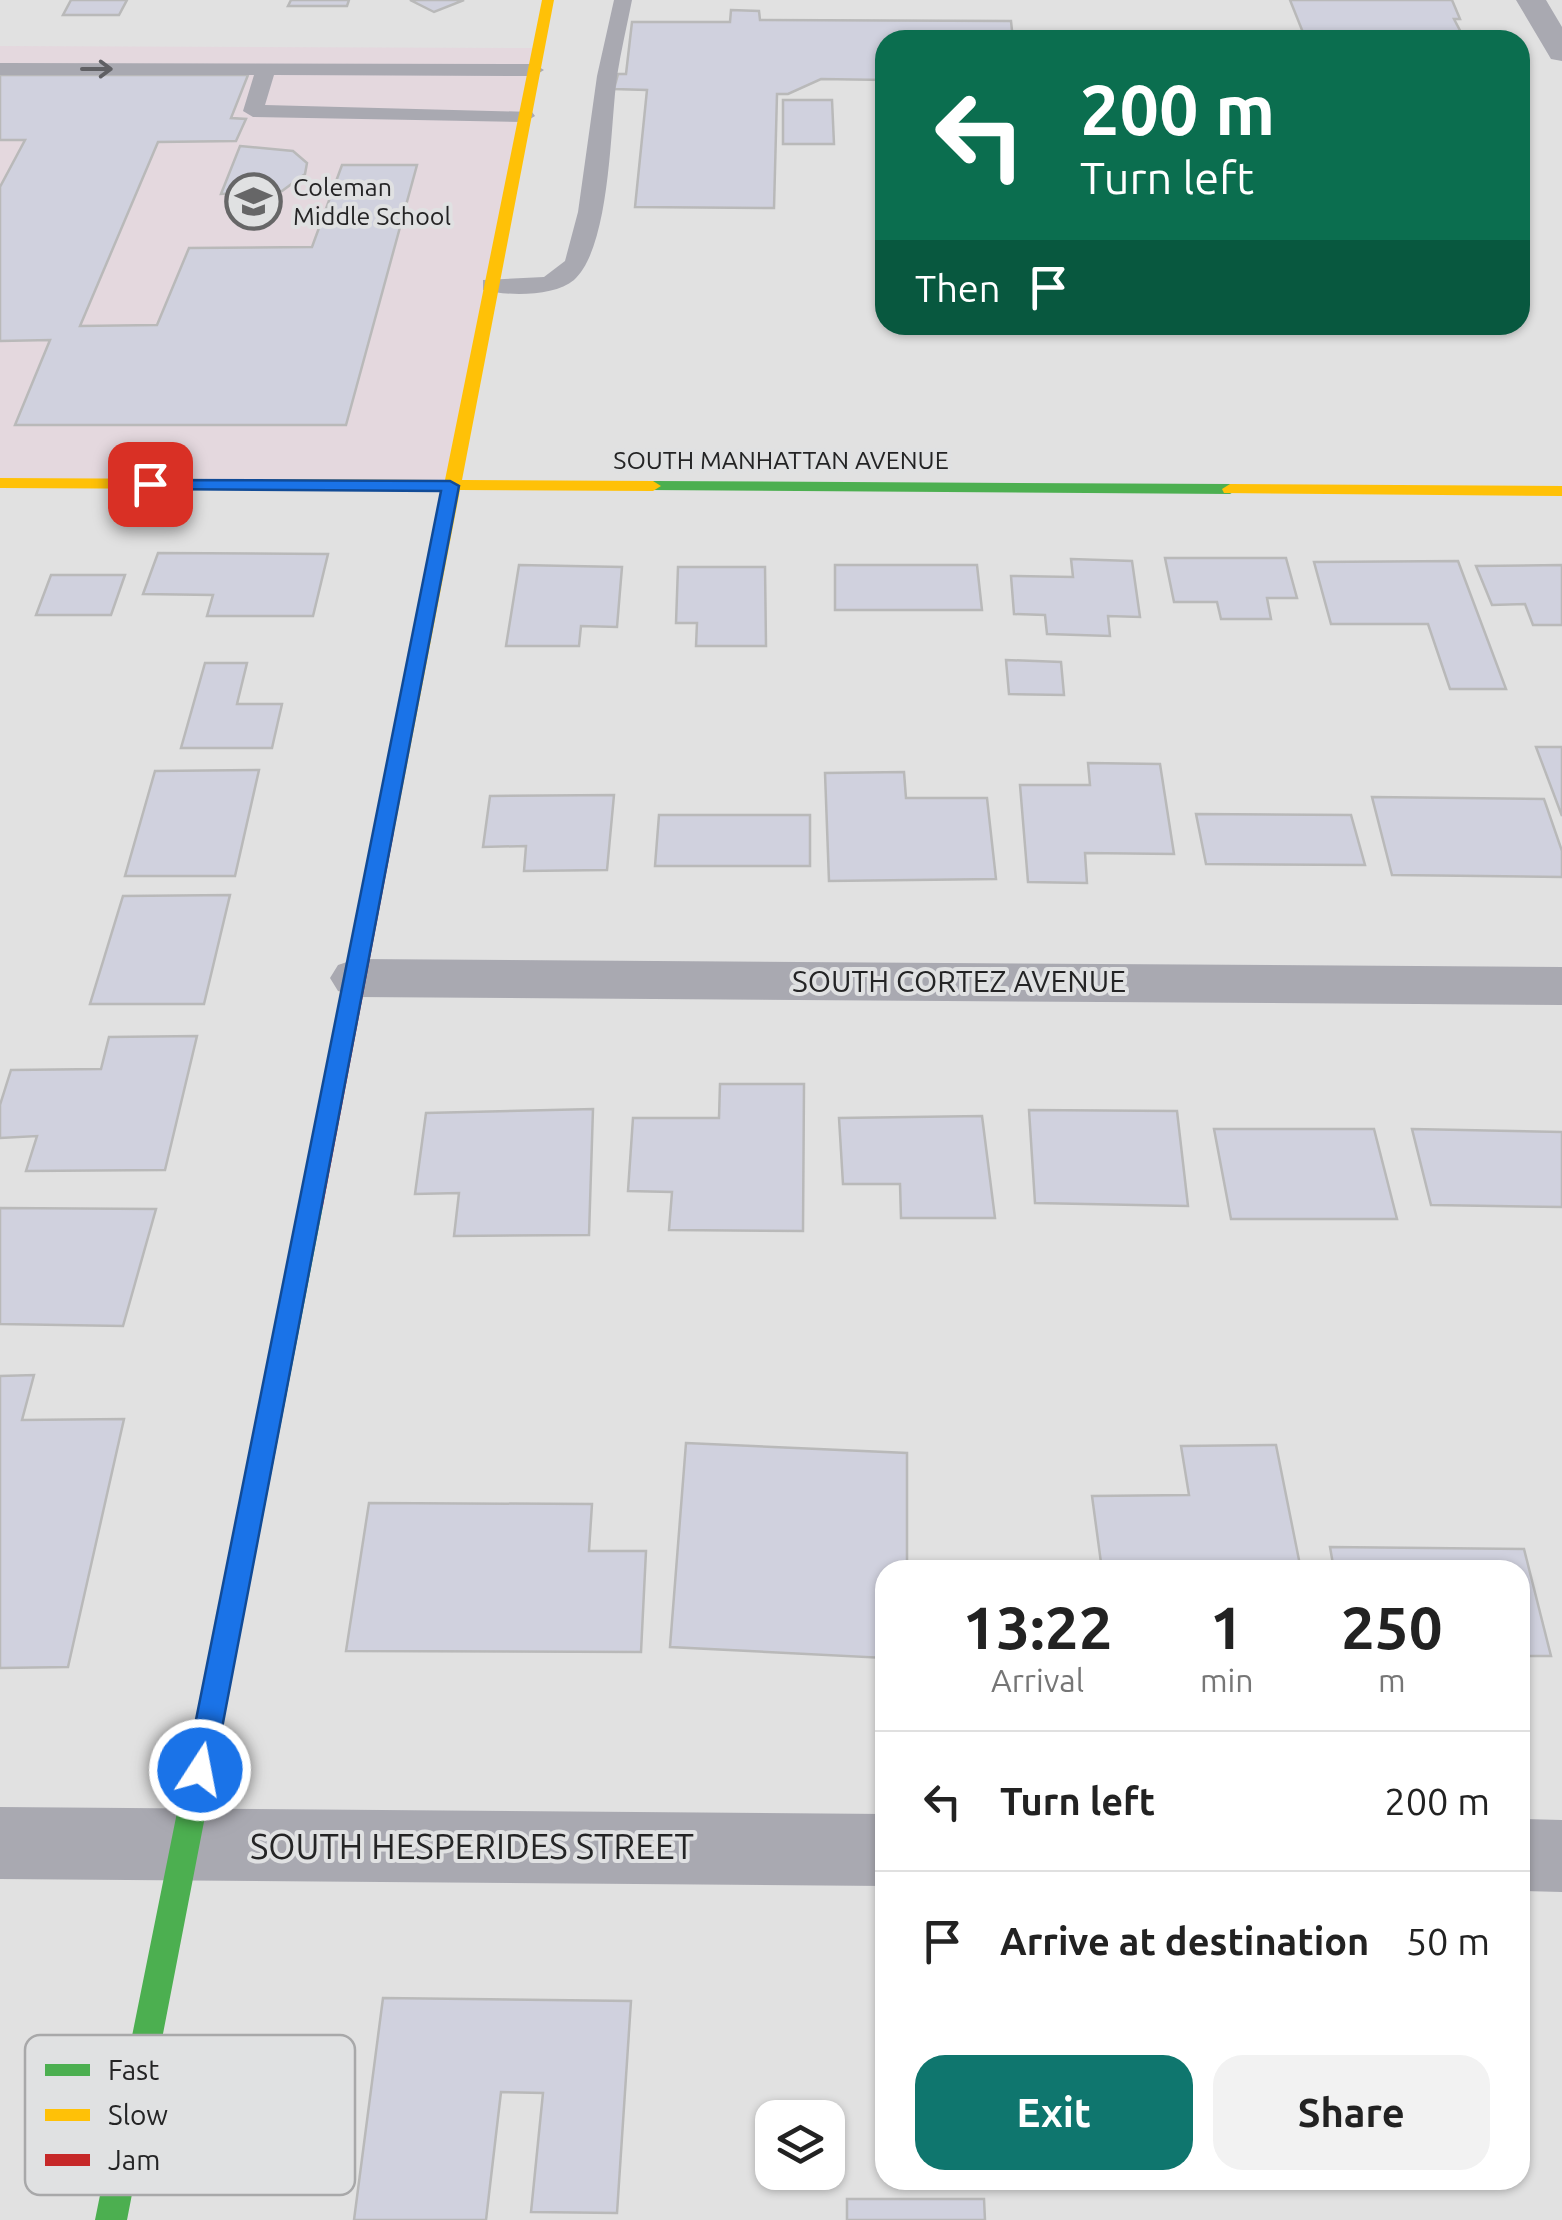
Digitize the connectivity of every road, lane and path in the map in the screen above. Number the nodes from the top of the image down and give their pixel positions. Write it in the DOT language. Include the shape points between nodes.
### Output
graph roads {
  1 [pos="548,0"];
  2 [pos="623,0"];
  3 [pos="1531,0"];
  4 [pos="1562,52"];
  5 [pos="0,70"];
  6 [pos="266,70"];
  7 [pos="534,70"];
  8 [pos="525,116"];
  9 [pos="491,286"];
  10 [pos="0,483"];
  11 [pos="450,486"];
  12 [pos="1562,491"];
  13 [pos="356,978"];
  14 [pos="1562,986"];
  15 [pos="0,1843"];
  16 [pos="185,1845"];
  17 [pos="875,1850"];
  18 [pos="1530,1855"];
  19 [pos="1562,1856"];
  20 [pos="147,2035"];
  21 [pos="115,2195"];
  22 [pos="110,2220"];
  1 -- 7 [label="street"];
  2 -- 9 [label="lane" via="576,262 545,284"];
  3 -- 4 [label="street"];
  5 -- 6 [label="lane, one-way"];
  6 -- 7 [label="lane"];
  6 -- 8 [label="lane" via="253,111"];
  7 -- 8 [label="street"];
  8 -- 9 [label="street"];
  9 -- 11 [label="street"];
  10 -- 11 [label="street, SOUTH MANHATTAN AVENUE"];
  11 -- 12 [label="street, SOUTH MANHATTAN AVENUE"];
  11 -- 13 [label="street"];
  13 -- 14 [label="street, SOUTH CORTEZ AVENUE"];
  13 -- 16 [label="street"];
  15 -- 16 [label="street, SOUTH HESPERIDES STREET"];
  16 -- 17 [label="street, SOUTH HESPERIDES STREET"];
  16 -- 20 [label="street"];
  18 -- 19 [label="street"];
  21 -- 22 [label="street"];
}
